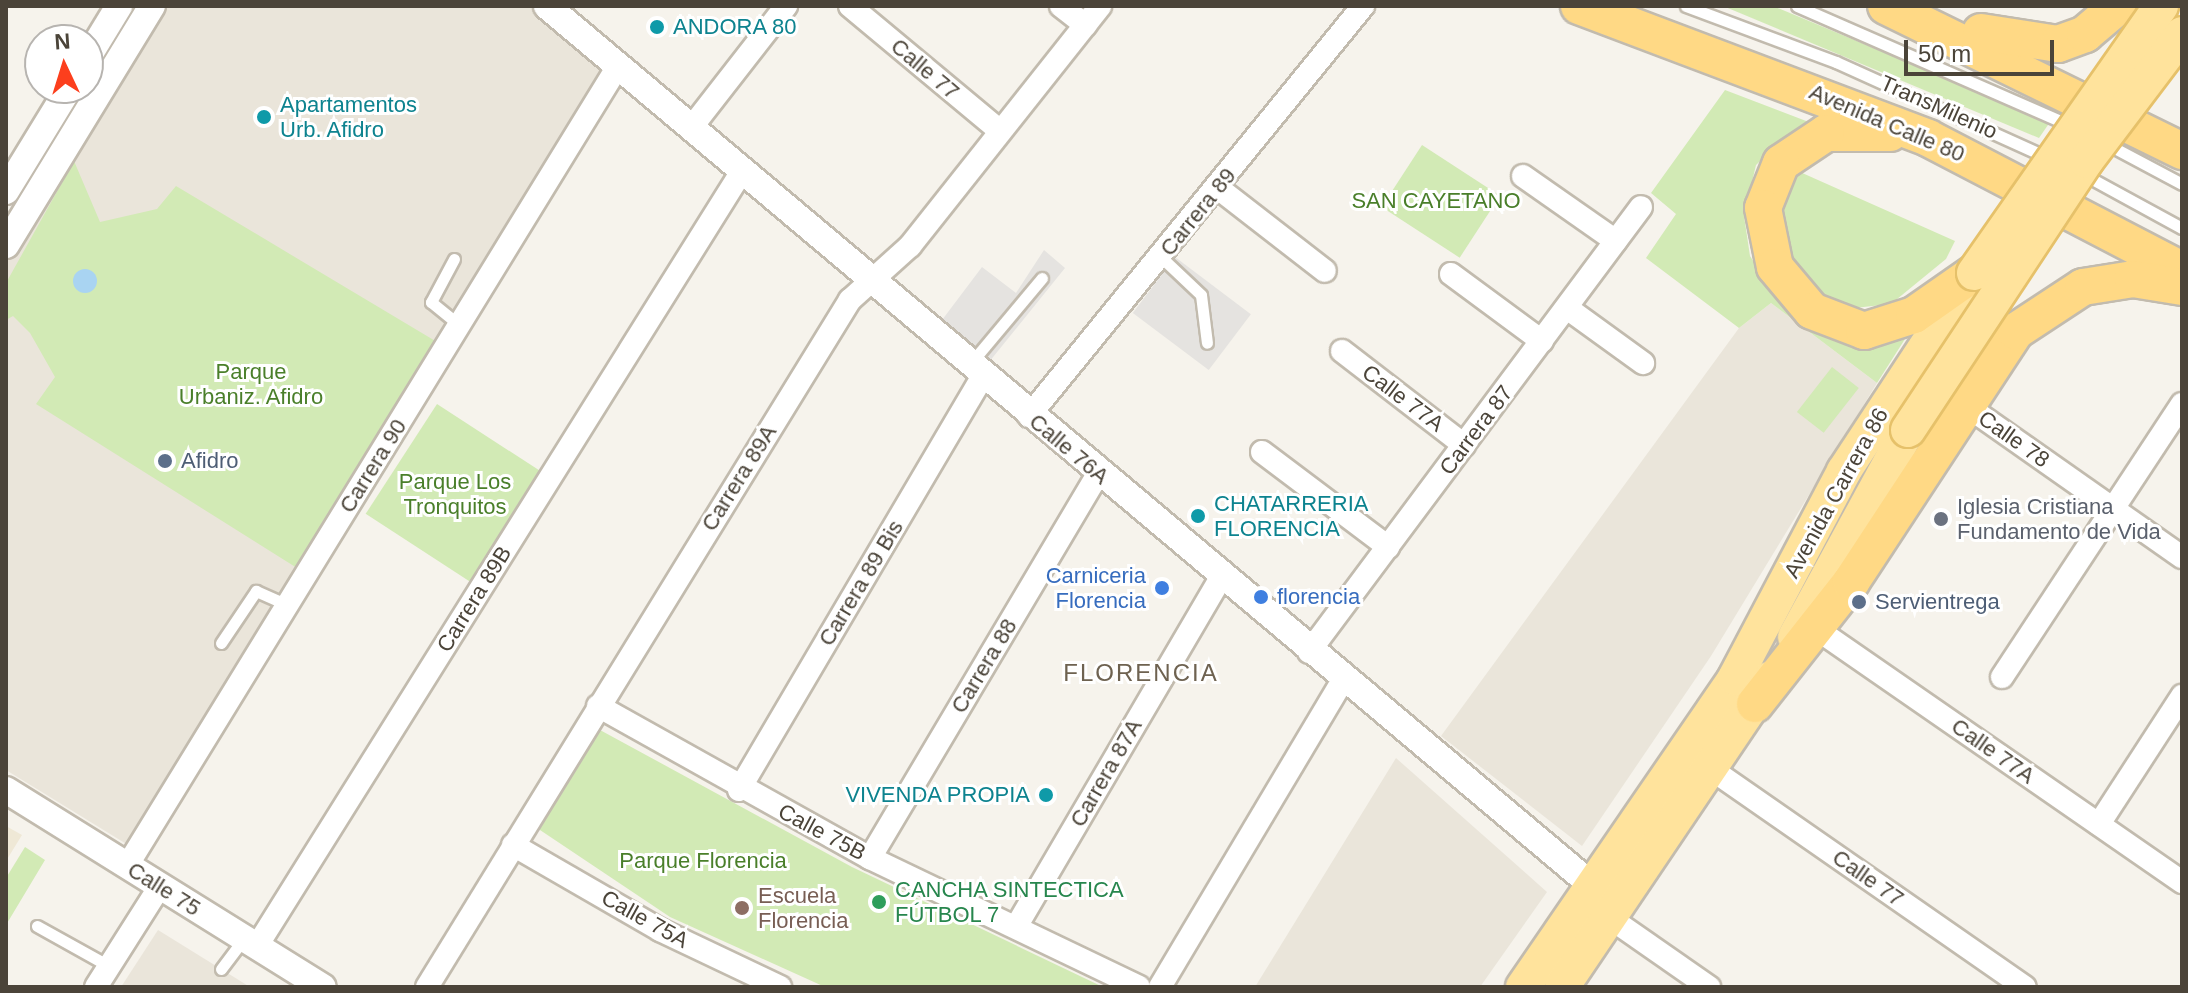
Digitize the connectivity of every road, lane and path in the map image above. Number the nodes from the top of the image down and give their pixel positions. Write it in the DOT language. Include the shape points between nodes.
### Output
graph roads {
  1 [pos="119,6"];
  2 [pos="152,6"];
  3 [pos="547,6"];
  4 [pos="786,6"];
  5 [pos="850,6"];
  6 [pos="1061,6"];
  7 [pos="1100,6"];
  8 [pos="1363,6"];
  9 [pos="1579,6"];
  10 [pos="1686,6"];
  11 [pos="1797,6"];
  12 [pos="2118,6"];
  13 [pos="2161,6"];
  14 [pos="1892,8"];
  15 [pos="1085,25"];
  16 [pos="104,31"];
  17 [pos="2182,34"];
  18 [pos="618,66"];
  19 [pos="58,104"];
  20 [pos="691,128"];
  21 [pos="1000,131"];
  22 [pos="1928,138"];
  23 [pos="2182,151"];
  24 [pos="742,171"];
  25 [pos="1523,176"];
  26 [pos="9,178"];
  27 [pos="2182,184"];
  28 [pos="1218,188"];
  29 [pos="1641,207"];
  30 [pos="2182,228"];
  31 [pos="1616,241"];
  32 [pos="6,245"];
  33 [pos="1161,257"];
  34 [pos="454,259"];
  35 [pos="2182,270"];
  36 [pos="1325,271"];
  37 [pos="1974,273"];
  38 [pos="1451,274"];
  39 [pos="1042,278"];
  40 [pos="869,279"];
  41 [pos="2182,287"];
  42 [pos="1567,308"];
  43 [pos="459,325"];
  44 [pos="1542,341"];
  45 [pos="1207,343"];
  46 [pos="1342,351"];
  47 [pos="1643,363"];
  48 [pos="976,371"];
  49 [pos="1964,404"];
  50 [pos="2182,404"];
  51 [pos="1029,416"];
  52 [pos="1895,419"];
  53 [pos="1464,445"];
  54 [pos="1262,452"];
  55 [pos="1098,474"];
  56 [pos="2113,509"];
  57 [pos="1388,547"];
  58 [pos="2182,557"];
  59 [pos="1221,578"];
  60 [pos="287,605"];
  61 [pos="1810,625"];
  62 [pos="221,643"];
  63 [pos="1309,652"];
  64 [pos="2002,677"];
  65 [pos="1343,680"];
  66 [pos="2182,696"];
  67 [pos="1755,704"];
  68 [pos="598,706"];
  69 [pos="1711,769"];
  70 [pos="6,790"];
  71 [pos="739,790"];
  72 [pos="2099,824"];
  73 [pos="513,845"];
  74 [pos="870,858"];
  75 [pos="127,866"];
  76 [pos="2182,882"];
  77 [pos="160,886"];
  78 [pos="1595,888"];
  79 [pos="1610,918"];
  80 [pos="37,926"];
  81 [pos="1016,927"];
  82 [pos="251,942"];
  83 [pos="109,966"];
  84 [pos="221,969"];
  85 [pos="769,985"];
  86 [pos="96,987"];
  87 [pos="323,987"];
  88 [pos="427,987"];
  89 [pos="1139,987"];
  90 [pos="1160,987"];
  91 [pos="1523,987"];
  92 [pos="1562,987"];
  93 [pos="1709,987"];
  94 [pos="2025,987"];
  1 -- 16 [label="street"];
  2 -- 32 [label="street"];
  3 -- 18 [label="street, Calle 76A"];
  4 -- 20 [label="street"];
  5 -- 21 [label="street, Calle 77"];
  6 -- 15 [label="street"];
  7 -- 15 [label="street, Carrera 89A"];
  8 -- 28 [label="street, Carrera 89"];
  9 -- 22 [label="highway, Avenida Calle 80"];
  10 -- 30 [label="lane, TransMilenio" via="1933,103"];
  11 -- 27 [label="lane, TransMilenio" via="2031,104"];
  12 -- 14 [label="highway" via="2085,34 2058,44 2027,44"];
  13 -- 37 [label="main road, Avenida Carrera 86, bridge"];
  14 -- 23 [label="highway"];
  15 -- 21 [label="street, Carrera 89A"];
  17 -- 52 [label="main road, Avenida Carrera 86, bridge"];
  18 -- 20 [label="street, Calle 76A"];
  18 -- 43 [label="street, Carrera 90"];
  19 -- 26 [label="street"];
  20 -- 24 [label="street, Calle 76A"];
  21 -- 40 [label="street, Carrera 89A" via="910,246"];
  22 -- 35 [label="highway, Avenida Calle 80"];
  22 -- 37 [label="highway" via="1856,128 1810,138 1772,175 1763,208 1775,267 1828,322 1880,329"];
  24 -- 40 [label="street, Calle 76A"];
  24 -- 82 [label="street, Carrera 89B"];
  25 -- 31 [label="street"];
  28 -- 33 [label="street, Carrera 89"];
  28 -- 36 [label="street"];
  29 -- 31 [label="street, Carrera 87"];
  31 -- 42 [label="street, Carrera 87"];
  33 -- 45 [label="lane" via="1201,295"];
  33 -- 51 [label="street, Carrera 89"];
  34 -- 43 [label="lane" via="431,302"];
  37 -- 52 [label="main road, Avenida Carrera 86"];
  38 -- 44 [label="street"];
  39 -- 48 [label="lane"];
  40 -- 48 [label="street, Calle 76A"];
  40 -- 68 [label="street, Carrera 89A"];
  41 -- 49 [label="highway" via="2116,280 2050,302 2016,331"];
  42 -- 44 [label="street, Carrera 87"];
  42 -- 47 [label="street"];
  43 -- 60 [label="street, Carrera 90"];
  44 -- 53 [label="street, Carrera 87"];
  46 -- 53 [label="street, Calle 77A"];
  48 -- 51 [label="street, Calle 76A"];
  48 -- 71 [label="street, Carrera 89 Bis"];
  49 -- 56 [label="street, Calle 78"];
  49 -- 61 [label="highway"];
  50 -- 56 [label="street"];
  51 -- 55 [label="street, Calle 76A"];
  52 -- 61 [label="main road, Avenida Carrera 86"];
  52 -- 78 [label="main road, Avenida Carrera 86" via="1735,678"];
  53 -- 57 [label="street, Carrera 87"];
  54 -- 57 [label="street"];
  55 -- 59 [label="street, Calle 76A"];
  55 -- 74 [label="street, Carrera 88"];
  56 -- 58 [label="street, Calle 78"];
  56 -- 64 [label="street"];
  57 -- 63 [label="street, Carrera 87"];
  59 -- 63 [label="street, Calle 76A"];
  59 -- 81 [label="street, Carrera 87A"];
  60 -- 62 [label="lane" via="256,591"];
  60 -- 75 [label="street, Carrera 90"];
  61 -- 67 [label="highway"];
  61 -- 72 [label="street, Calle 77A"];
  63 -- 65 [label="street, Calle 76A"];
  65 -- 78 [label="street, Calle 76A" via="1441,750"];
  65 -- 90 [label="street"];
  66 -- 72 [label="street"];
  67 -- 69 [label="main road"];
  68 -- 71 [label="street, Calle 75B"];
  68 -- 73 [label="street, Carrera 89A"];
  69 -- 79 [label="main road"];
  69 -- 94 [label="street, Calle 77"];
  70 -- 75 [label="street, Calle 75"];
  71 -- 74 [label="street, Calle 75B"];
  72 -- 76 [label="street, Calle 77A"];
  73 -- 85 [label="street, Calle 75A"];
  73 -- 88 [label="street, Carrera 89A"];
  74 -- 81 [label="street, Calle 75B"];
  75 -- 77 [label="street, Calle 75"];
  77 -- 82 [label="street, Calle 75"];
  77 -- 83 [label="street"];
  78 -- 91 [label="main road, Avenida Carrera 86"];
  79 -- 92 [label="main road"];
  79 -- 93 [label="street"];
  80 -- 83 [label="lane"];
  81 -- 89 [label="street, Calle 75B"];
  82 -- 84 [label="lane"];
  82 -- 87 [label="street, Calle 75"];
  83 -- 86 [label="street"];
}
